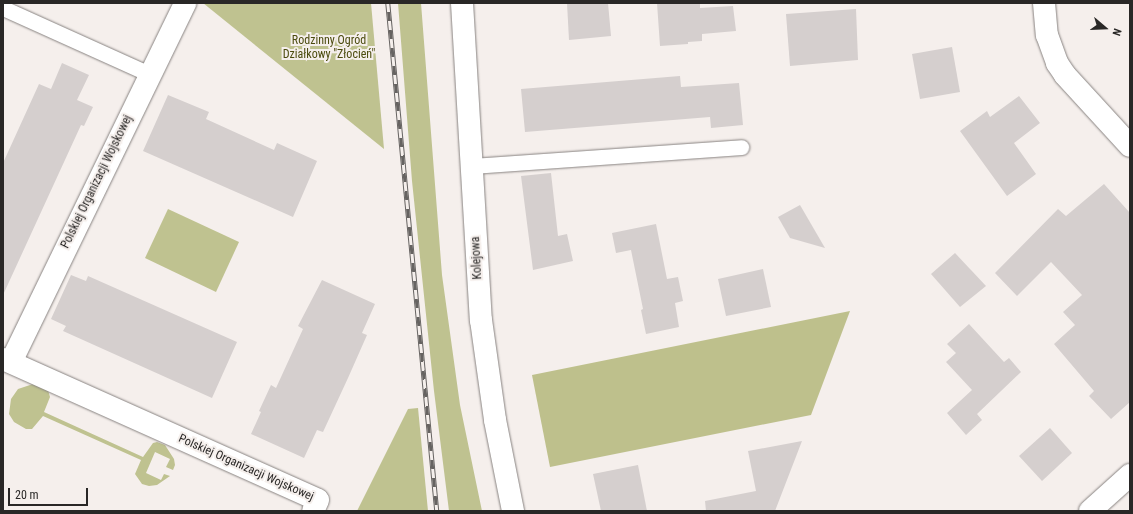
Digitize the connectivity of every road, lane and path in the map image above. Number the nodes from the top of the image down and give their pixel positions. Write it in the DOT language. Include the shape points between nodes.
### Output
graph roads {
  1 [pos="184,3"];
  2 [pos="462,3"];
  3 [pos="1044,3"];
  4 [pos="3,8"];
  5 [pos="149,74"];
  6 [pos="1130,146"];
  7 [pos="741,147"];
  8 [pos="472,166"];
  9 [pos="7,360"];
  10 [pos="1130,475"];
  11 [pos="313,511"];
  12 [pos="513,511"];
  13 [pos="1090,511"];
  1 -- 5 [label="street, Polskiej Organizacji Wojskowej"];
  2 -- 8 [label="street, Kolejowa"];
  3 -- 6 [label="street" via="1047,35 1057,63"];
  4 -- 5 [label="lane"];
  5 -- 9 [label="street, Polskiej Organizacji Wojskowej"];
  7 -- 8 [label="lane"];
  8 -- 12 [label="street, Kolejowa" via="481,320 495,420"];
  9 -- 11 [label="street, Polskiej Organizacji Wojskowej" via="318,500"];
  10 -- 13 [label="street"];
}
